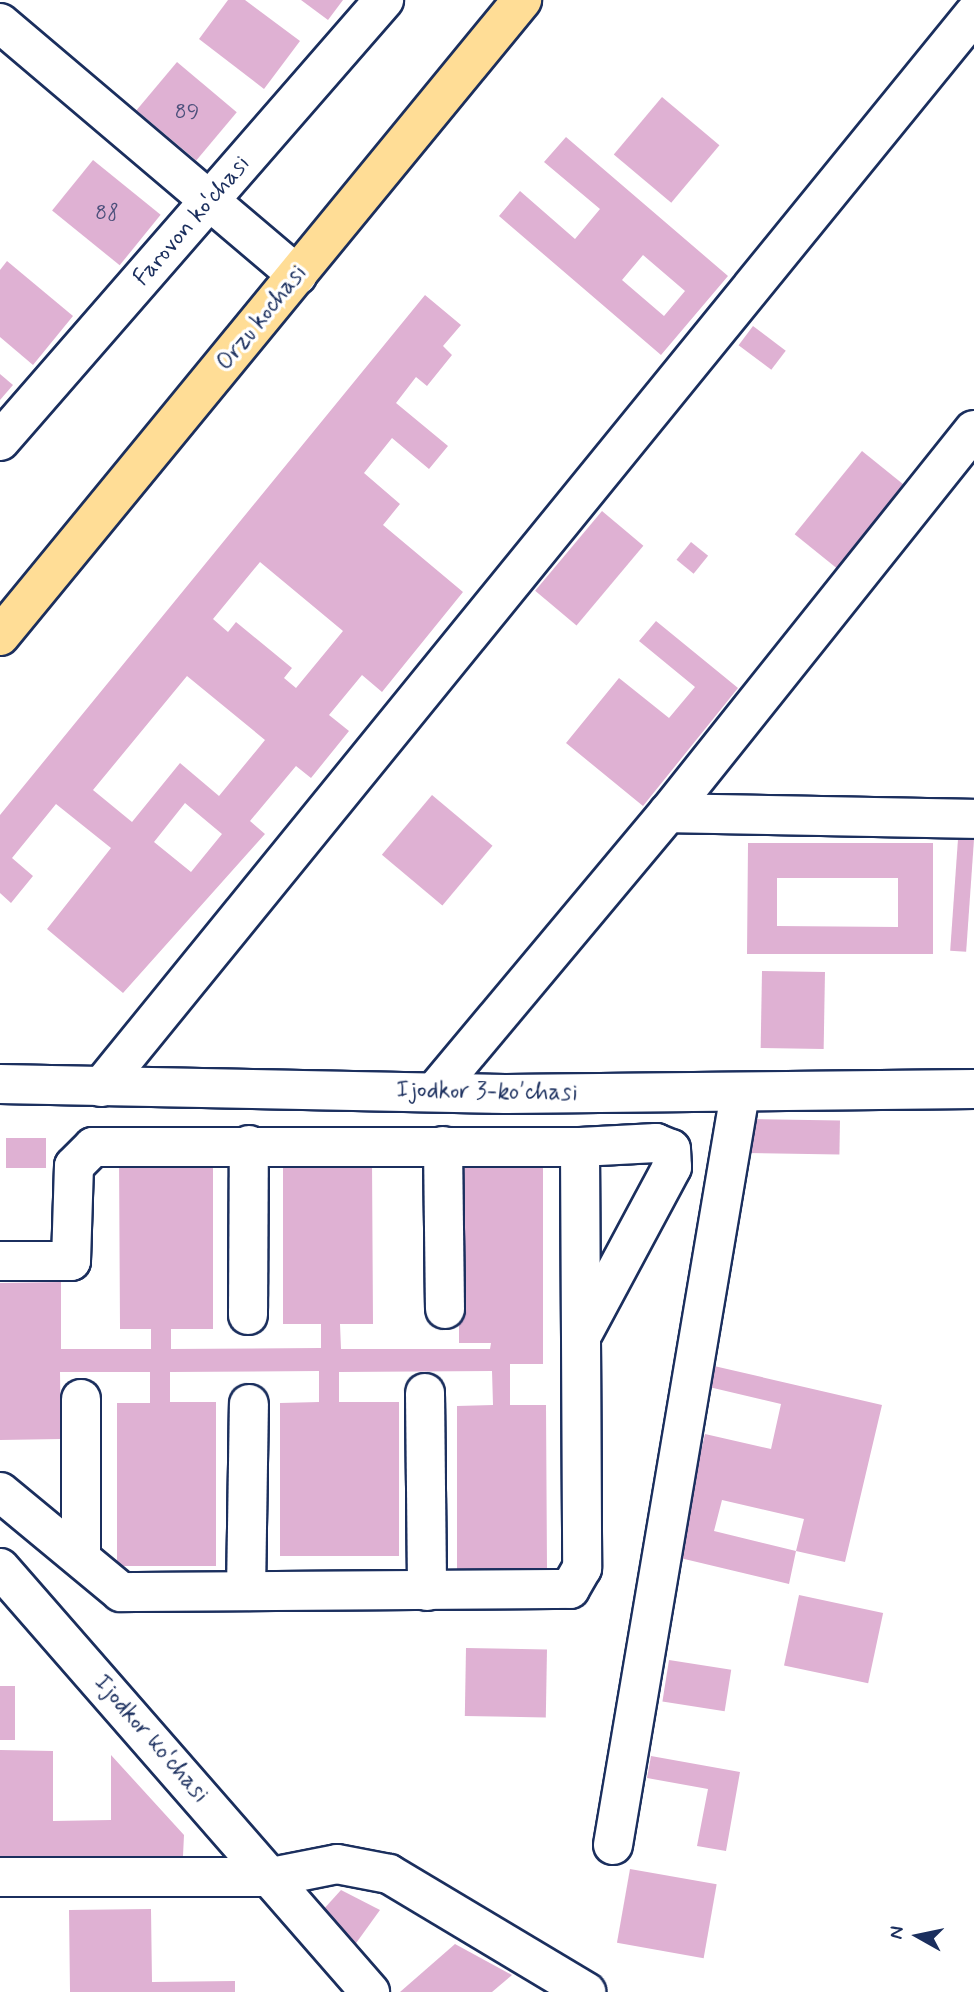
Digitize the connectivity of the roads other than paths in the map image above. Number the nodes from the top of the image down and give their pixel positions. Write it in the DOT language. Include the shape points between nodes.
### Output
graph roads {
  1 [pos="384,0"];
  2 [pos="522,0"];
  3 [pos="974,14"];
  4 [pos="0,23"];
  5 [pos="207,204"];
  6 [pos="297,275"];
  7 [pos="974,430"];
  8 [pos="0,441"];
  9 [pos="0,636"];
  10 [pos="668,813"];
  11 [pos="974,819"];
  12 [pos="0,1084"];
  13 [pos="102,1087"];
  14 [pos="437,1089"];
  15 [pos="974,1089"];
  16 [pos="740,1093"];
  17 [pos="249,1145"];
  18 [pos="443,1146"];
  19 [pos="580,1147"];
  20 [pos="0,1261"];
  21 [pos="445,1309"];
  22 [pos="248,1315"];
  23 [pos="581,1336"];
  24 [pos="425,1393"];
  25 [pos="81,1399"];
  26 [pos="248,1404"];
  27 [pos="0,1492"];
  28 [pos="81,1555"];
  29 [pos="0,1569"];
  30 [pos="246,1591"];
  31 [pos="427,1591"];
  32 [pos="15,1601"];
  33 [pos="613,1845"];
  34 [pos="0,1877"];
  35 [pos="272,1877"];
  36 [pos="370,1992"];
  37 [pos="586,1992"];
  1 -- 5 [label="street, Farovon koʻchasi"];
  2 -- 6 [label="main road, Orzu kochasi"];
  3 -- 13 [label="street"];
  4 -- 5 [label="street"];
  5 -- 6 [label="street"];
  5 -- 8 [label="street, Farovon koʻchasi"];
  6 -- 9 [label="main road, Orzu kochasi"];
  7 -- 10 [label="street"];
  10 -- 11 [label="street"];
  10 -- 14 [label="street"];
  12 -- 13 [label="street, Ijodkor 3-koʼchasi"];
  13 -- 14 [label="street, Ijodkor 3-koʼchasi"];
  14 -- 16 [label="street, Ijodkor 3-koʼchasi"];
  15 -- 16 [label="street, Ijodkor 3-koʼchasi"];
  16 -- 33 [label="street"];
  17 -- 18 [label="street"];
  17 -- 20 [label="street" via="93,1147 74,1166 71,1261"];
  17 -- 22 [label="street"];
  18 -- 19 [label="street"];
  18 -- 21 [label="street"];
  19 -- 23 [label="street"];
  19 -- 23 [label="street" via="656,1143 671,1149 672,1167"];
  23 -- 31 [label="street" via="582,1568 570,1589"];
  24 -- 31 [label="street"];
  25 -- 28 [label="street"];
  26 -- 30 [label="street"];
  27 -- 28 [label="street"];
  28 -- 30 [label="street" via="121,1592"];
  29 -- 32 [label="street, Ijodkor koʻchasi"];
  30 -- 31 [label="street"];
  32 -- 35 [label="street, Ijodkor koʻchasi"];
  34 -- 35 [label="street"];
  35 -- 36 [label="street, Ijodkor koʻchasi"];
  35 -- 37 [label="street" via="337,1864 389,1874"];
}
